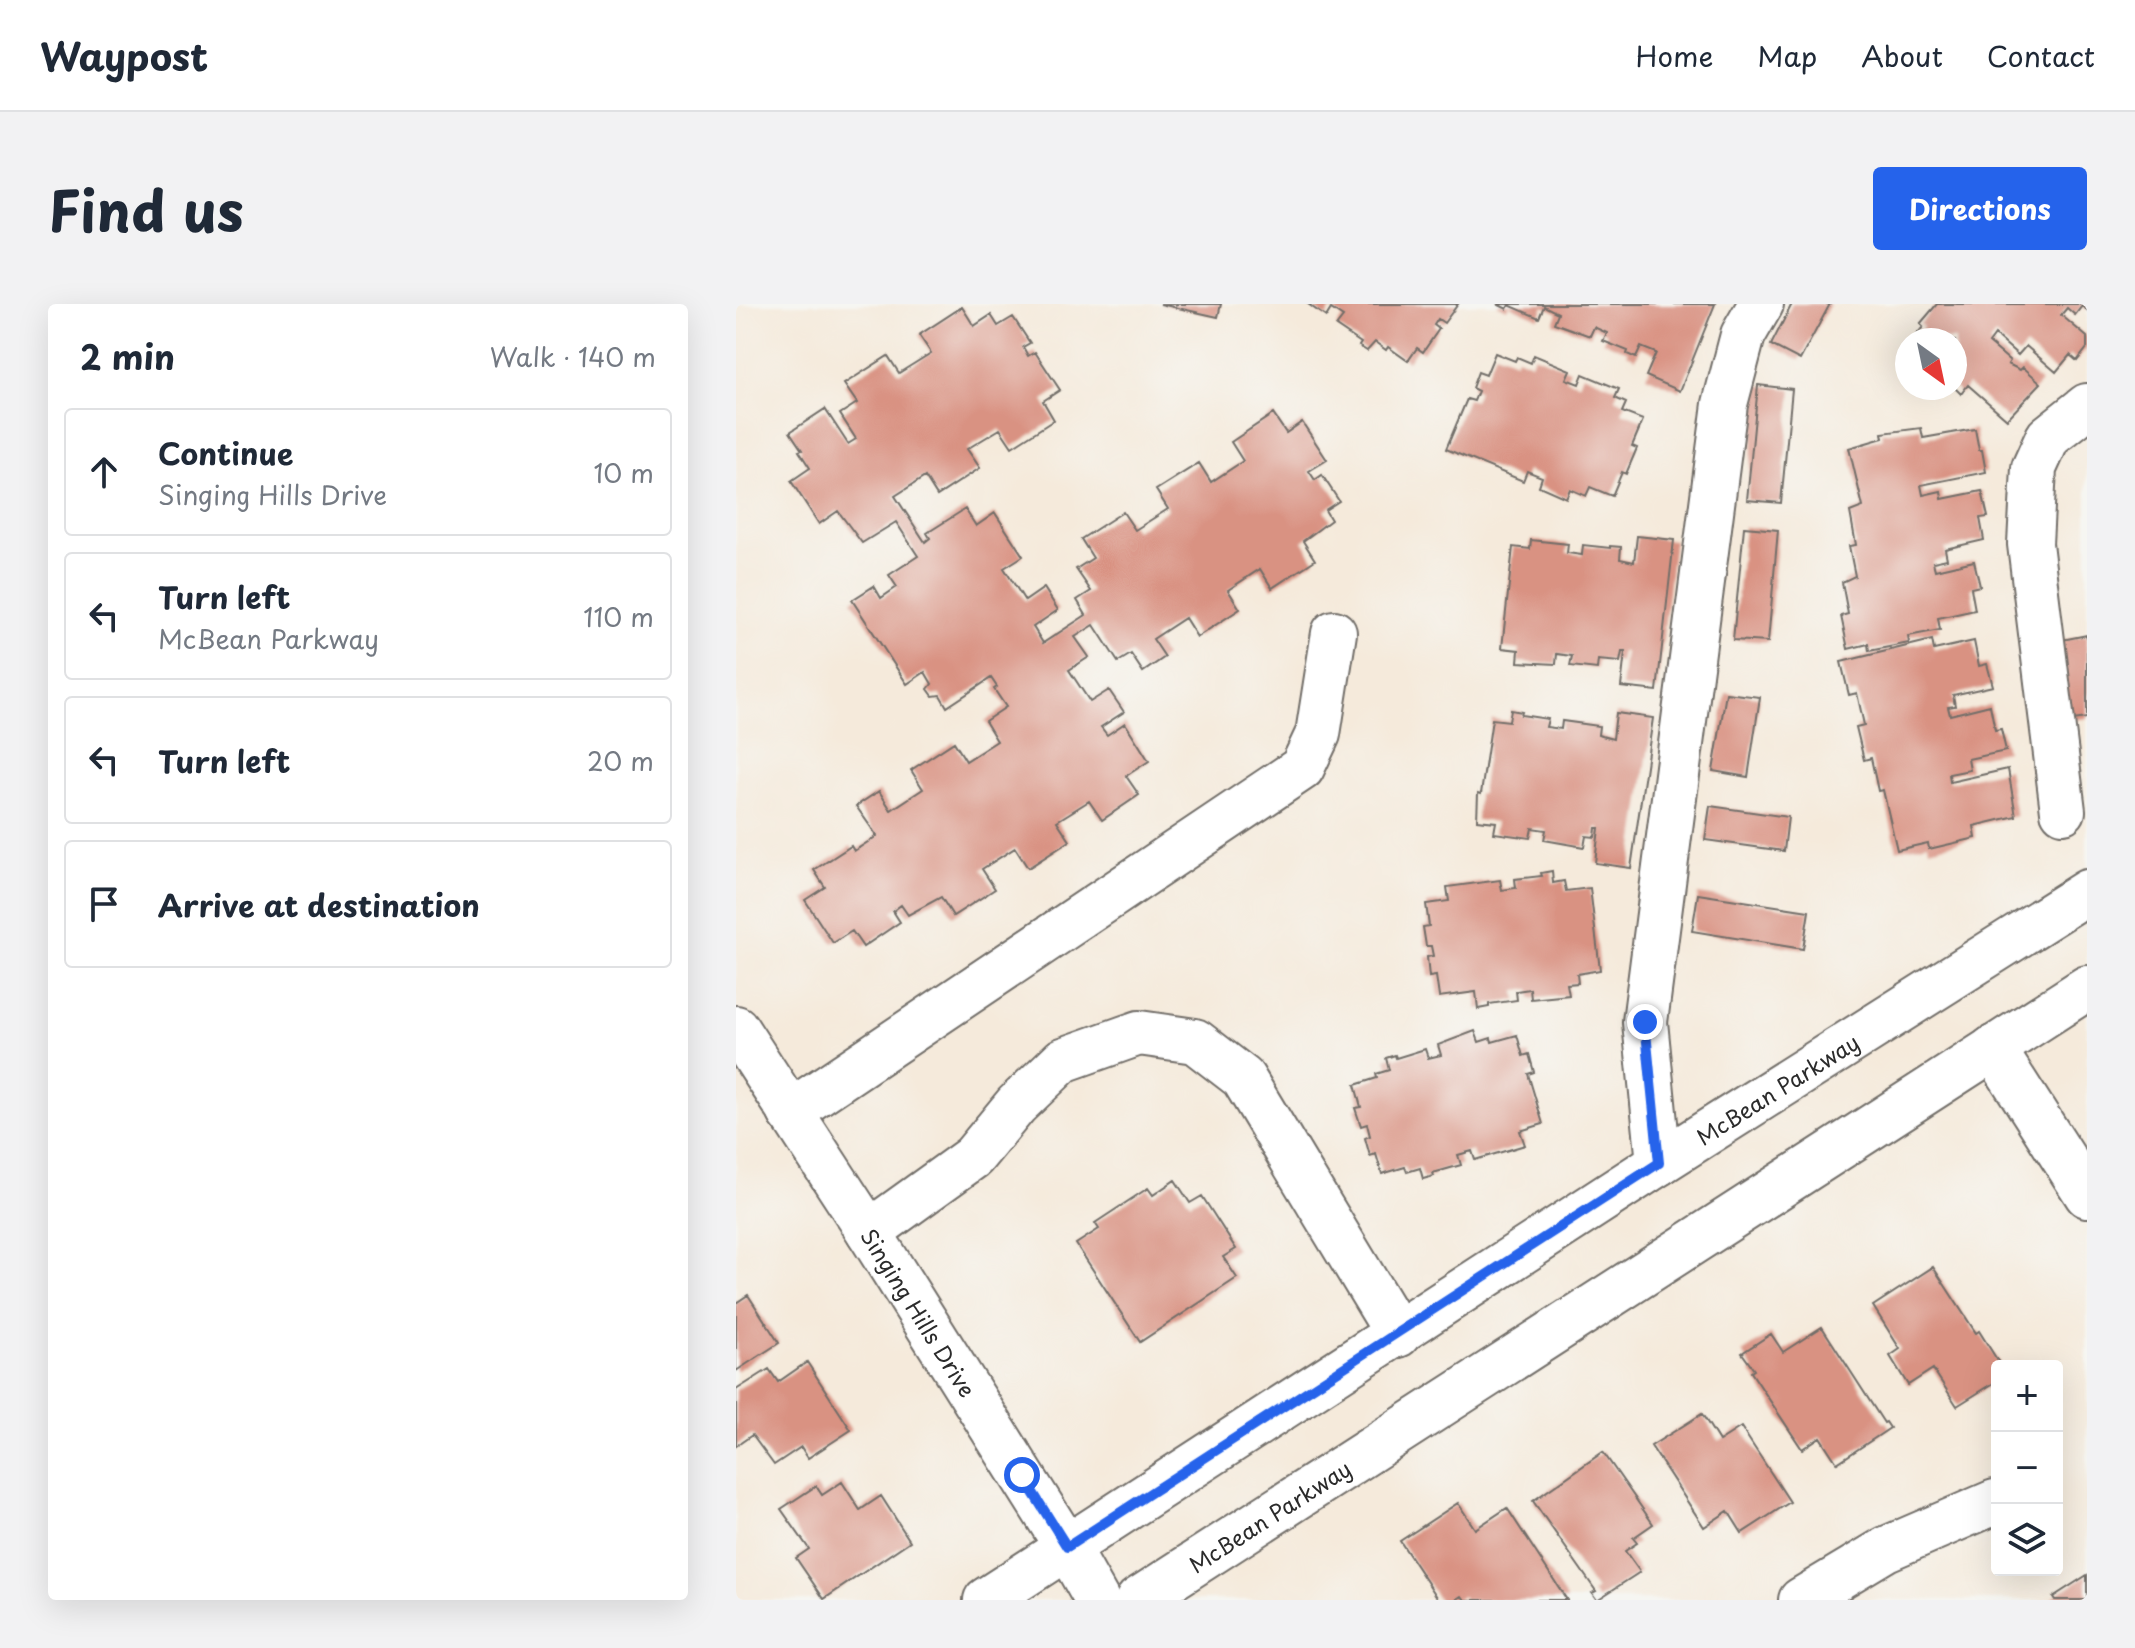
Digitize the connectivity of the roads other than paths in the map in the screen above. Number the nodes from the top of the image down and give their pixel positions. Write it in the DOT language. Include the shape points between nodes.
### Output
graph roads {
  1 [pos="1761,304"];
  2 [pos="2087,406"];
  3 [pos="1334,633"];
  4 [pos="2063,811"];
  5 [pos="2087,892"];
  6 [pos="2087,988"];
  7 [pos="736,1028"];
  8 [pos="1993,1048"];
  9 [pos="790,1112"];
  10 [pos="1659,1163"];
  11 [pos="2087,1195"];
  12 [pos="869,1232"];
  13 [pos="1398,1335"];
  14 [pos="1991,1504"];
  15 [pos="1067,1547"];
  16 [pos="986,1600"];
  17 [pos="1097,1600"];
  18 [pos="1138,1600"];
  19 [pos="1801,1600"];
  1 -- 10 [label="main road" via="1743,335 1725,404 1645,1022"];
  2 -- 4 [label="main road" via="2048,437 2034,468 2030,544"];
  3 -- 9 [label="main road" via="1318,734 1302,768"];
  5 -- 10 [label="main road, McBean Parkway"];
  6 -- 8 [label="main road, McBean Parkway"];
  7 -- 9 [label="main road, Singing Hills Drive"];
  8 -- 11 [label="main road"];
  8 -- 18 [label="main road, McBean Parkway"];
  9 -- 12 [label="main road, Singing Hills Drive"];
  10 -- 13 [label="main road, McBean Parkway"];
  12 -- 13 [label="main road" via="973,1157 1063,1060 1139,1033 1195,1041 1243,1078"];
  12 -- 15 [label="main road, Singing Hills Drive"];
  13 -- 15 [label="main road, McBean Parkway"];
  14 -- 19 [label="main road" via="1886,1549"];
  15 -- 16 [label="main road, McBean Parkway"];
  15 -- 17 [label="main road, Singing Hills Drive"];
}
